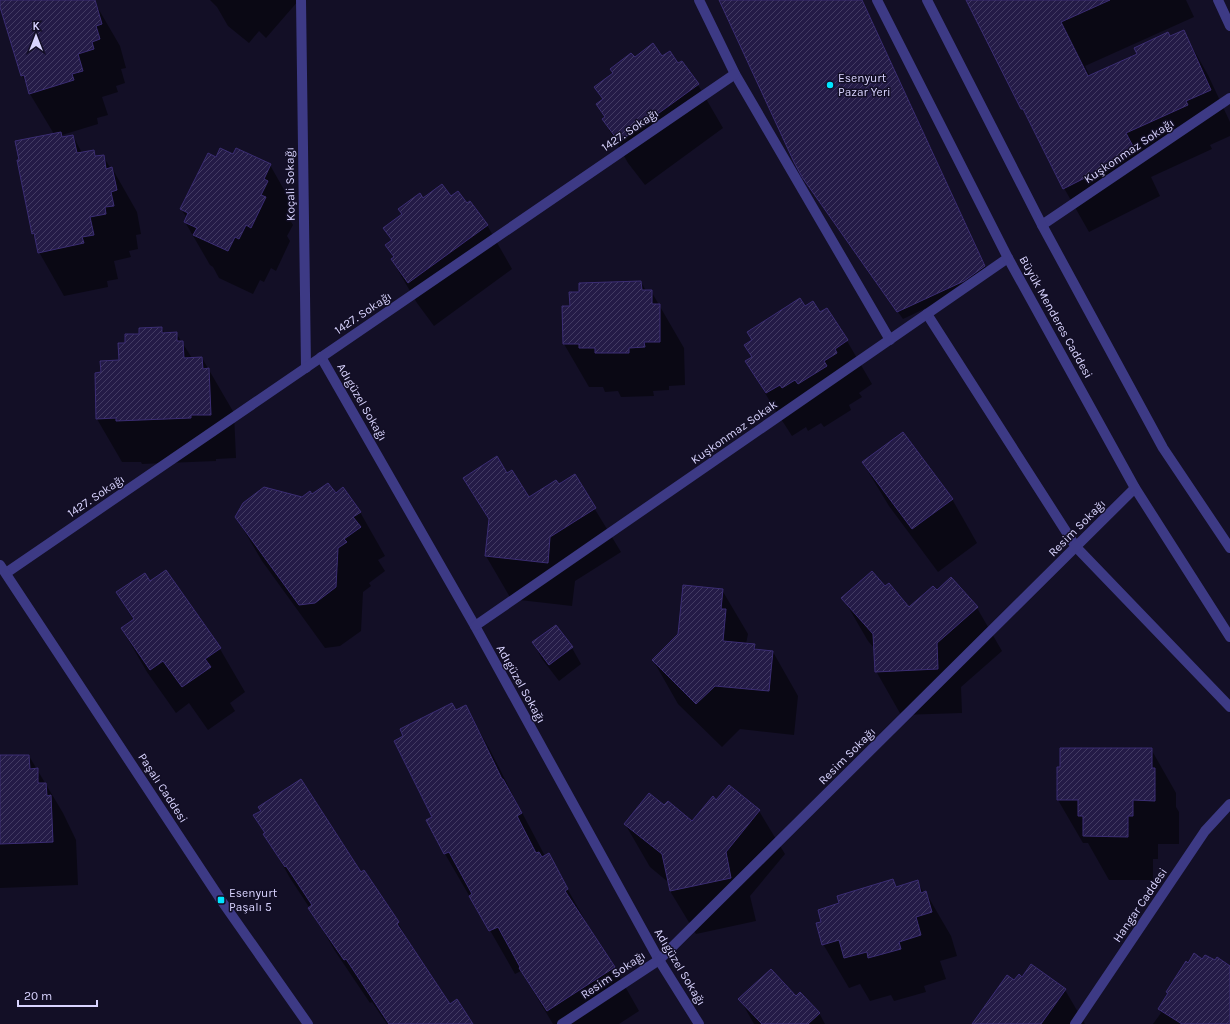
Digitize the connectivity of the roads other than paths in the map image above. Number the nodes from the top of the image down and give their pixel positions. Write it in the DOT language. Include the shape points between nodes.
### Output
graph roads {
  1 [pos="301,0"];
  2 [pos="699,0"];
  3 [pos="877,0"];
  4 [pos="927,0"];
  5 [pos="1218,0"];
  6 [pos="1230,26"];
  7 [pos="735,74"];
  8 [pos="1230,98"];
  9 [pos="1042,225"];
  10 [pos="1008,258"];
  11 [pos="926,314"];
  12 [pos="890,340"];
  13 [pos="321,357"];
  14 [pos="306,368"];
  15 [pos="1135,488"];
  16 [pos="1076,547"];
  17 [pos="1230,548"];
  18 [pos="3,569"];
  19 [pos="474,626"];
  20 [pos="1230,637"];
  21 [pos="1230,707"];
  22 [pos="1230,804"];
  23 [pos="659,960"];
  24 [pos="308,1024"];
  25 [pos="562,1024"];
  26 [pos="699,1024"];
  27 [pos="1075,1024"];
  1 -- 14 [label="street, Koçali Sokağı"];
  2 -- 7 [label="street"];
  3 -- 10 [label="street, Büyük Menderes Caddesi"];
  4 -- 9 [label="street"];
  5 -- 6 [label="street"];
  7 -- 12 [label="street"];
  7 -- 13 [label="street, 1427. Sokağı"];
  8 -- 9 [label="street, Kuşkonmaz Sokağı"];
  9 -- 17 [label="street" via="1163,448"];
  10 -- 11 [label="street, Kuşkonmaz Sokak"];
  10 -- 15 [label="street, Büyük Menderes Caddesi"];
  11 -- 12 [label="street, Kuşkonmaz Sokak"];
  11 -- 16 [label="street"];
  12 -- 19 [label="street, Kuşkonmaz Sokak"];
  13 -- 14 [label="street, 1427. Sokağı"];
  13 -- 19 [label="street, Adıgüzel Sokağı"];
  14 -- 18 [label="street, 1427. Sokağı"];
  15 -- 16 [label="street, Resim Sokağı"];
  15 -- 20 [label="street, Büyük Menderes Caddesi"];
  16 -- 21 [label="street"];
  16 -- 23 [label="street, Resim Sokağı"];
  18 -- 24 [label="street, Paşalı Caddesi" via="221,900"];
  19 -- 23 [label="street, Adıgüzel Sokağı"];
  22 -- 27 [label="street, Hangar Caddesi" via="1205,831"];
  23 -- 25 [label="street, Resim Sokağı"];
  23 -- 26 [label="street, Adıgüzel Sokağı"];
}
